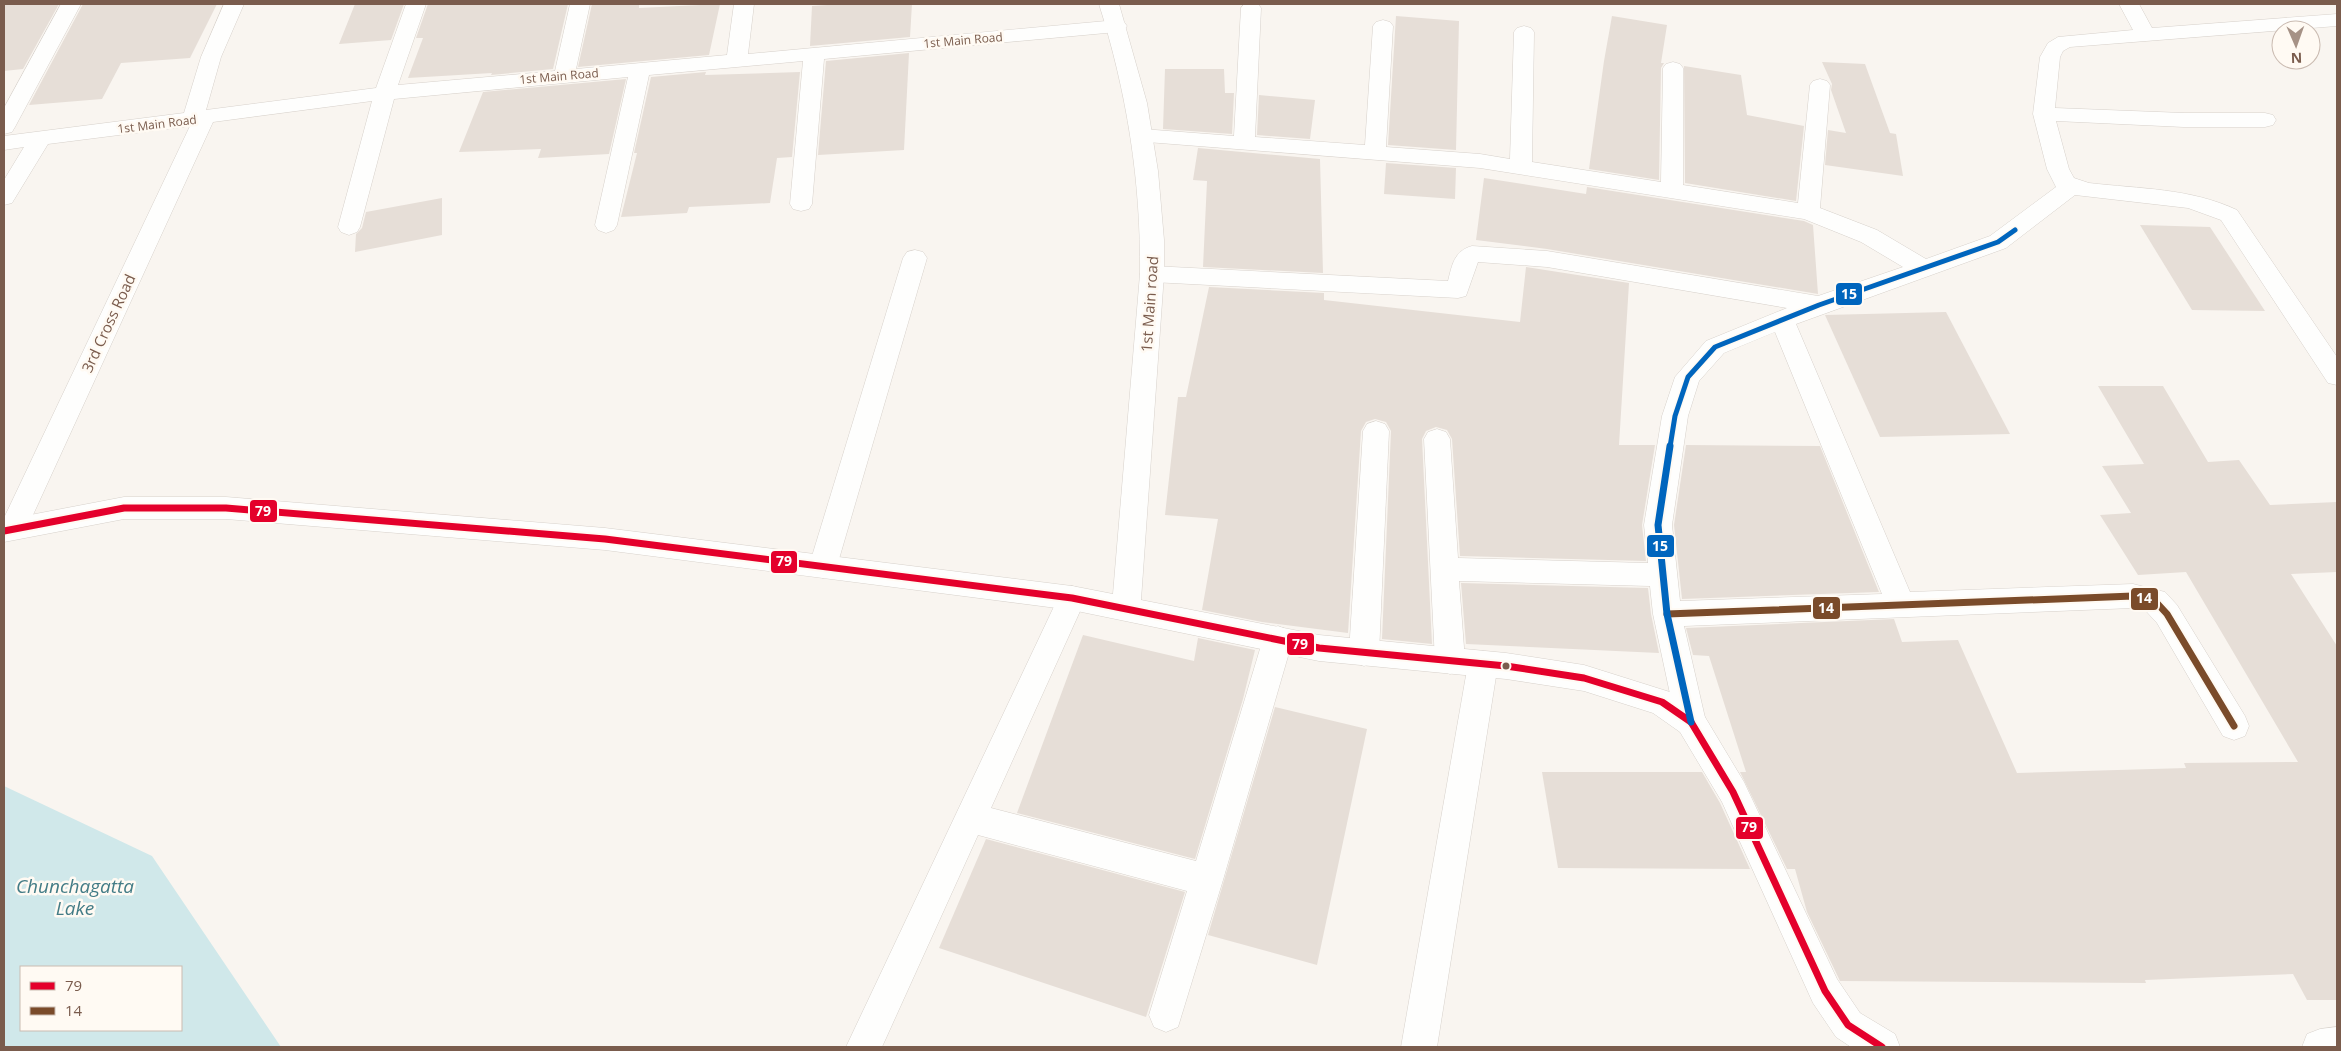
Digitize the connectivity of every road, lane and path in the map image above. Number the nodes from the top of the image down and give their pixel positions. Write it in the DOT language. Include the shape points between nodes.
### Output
graph roads {
  1 [pos="71,4"];
  2 [pos="234,4"];
  3 [pos="416,4"];
  4 [pos="580,4"];
  5 [pos="744,4"];
  6 [pos="1109,4"];
  7 [pos="2128,4"];
  8 [pos="1251,8"];
  9 [pos="2337,20"];
  10 [pos="1117,26"];
  11 [pos="1383,26"];
  12 [pos="1524,32"];
  13 [pos="2146,36"];
  14 [pos="814,53"];
  15 [pos="737,60"];
  16 [pos="1673,68"];
  17 [pos="640,69"];
  18 [pos="564,75"];
  19 [pos="1820,85"];
  20 [pos="385,93"];
  21 [pos="2044,114"];
  22 [pos="198,119"];
  23 [pos="2264,120"];
  24 [pos="4,127"];
  25 [pos="1142,136"];
  26 [pos="40,139"];
  27 [pos="4,143"];
  28 [pos="1244,143"];
  29 [pos="1374,153"];
  30 [pos="1521,168"];
  31 [pos="2072,186"];
  32 [pos="1672,191"];
  33 [pos="4,198"];
  34 [pos="801,204"];
  35 [pos="1808,212"];
  36 [pos="606,225"];
  37 [pos="349,227"];
  38 [pos="915,258"];
  39 [pos="1923,268"];
  40 [pos="1152,274"];
  41 [pos="1819,305"];
  42 [pos="1782,320"];
  43 [pos="2337,376"];
  44 [pos="1376,431"];
  45 [pos="1437,440"];
  46 [pos="8,529"];
  47 [pos="823,566"];
  48 [pos="1444,569"];
  49 [pos="1664,575"];
  50 [pos="1072,598"];
  51 [pos="1900,604"];
  52 [pos="1126,607"];
  53 [pos="1667,614"];
  54 [pos="1278,639"];
  55 [pos="1364,652"];
  56 [pos="1450,660"];
  57 [pos="1483,664"];
  58 [pos="1691,722"];
  59 [pos="2234,726"];
  60 [pos="970,818"];
  61 [pos="1207,880"];
  62 [pos="1166,1015"];
  63 [pos="872,1045"];
  64 [pos="1419,1047"];
  65 [pos="1882,1047"];
  1 -- 24 [label="street"];
  2 -- 22 [label="street, 3rd Cross Road" via="211,56"];
  3 -- 20 [label="street"];
  4 -- 18 [label="street"];
  5 -- 15 [label="street"];
  6 -- 10 [label="street, 1st Main road"];
  7 -- 13 [label="street"];
  8 -- 28 [label="street"];
  9 -- 13 [label="street"];
  10 -- 14 [label="street, 1st Main Road"];
  10 -- 25 [label="street, 1st Main road"];
  11 -- 29 [label="street"];
  12 -- 30 [label="street"];
  13 -- 21 [label="street" via="2065,41 2054,47"];
  14 -- 15 [label="street, 1st Main Road"];
  14 -- 34 [label="street"];
  15 -- 17 [label="street, 1st Main Road"];
  16 -- 32 [label="street"];
  17 -- 18 [label="street, 1st Main Road"];
  17 -- 36 [label="street"];
  18 -- 20 [label="street, 1st Main Road"];
  19 -- 35 [label="street"];
  20 -- 22 [label="street, 1st Main Road"];
  20 -- 37 [label="street"];
  21 -- 23 [label="street"];
  21 -- 31 [label="street" via="2058,169 2065,183"];
  22 -- 26 [label="street, 1st Main Road"];
  22 -- 46 [label="street, 3rd Cross Road"];
  25 -- 28 [label="street"];
  25 -- 40 [label="street, 1st Main road" via="1153,241"];
  26 -- 27 [label="street, 1st Main Road"];
  26 -- 33 [label="street"];
  28 -- 29 [label="street"];
  29 -- 30 [label="street" via="1480,161"];
  30 -- 32 [label="street"];
  31 -- 39 [label="street" via="1998,242"];
  31 -- 43 [label="street" via="2092,191 2189,200 2229,214"];
  32 -- 35 [label="street"];
  35 -- 39 [label="street" via="1869,236"];
  38 -- 47 [label="street"];
  39 -- 41 [label="street"];
  40 -- 41 [label="street" via="1458,290 1465,261 1472,254 1548,259"];
  40 -- 52 [label="street, 1st Main road"];
  41 -- 42 [label="street"];
  42 -- 49 [label="street" via="1715,347 1688,377 1675,416 1658,525"];
  42 -- 51 [label="street"];
  44 -- 55 [label="street"];
  45 -- 48 [label="street"];
  46 -- 47 [label="street" via="124,508 226,508 604,539"];
  47 -- 50 [label="street"];
  48 -- 49 [label="street"];
  48 -- 56 [label="street"];
  49 -- 53 [label="street"];
  50 -- 52 [label="street"];
  50 -- 60 [label="street"];
  51 -- 53 [label="street"];
  51 -- 59 [label="street" via="2133,596 2155,601 2167,614"];
  52 -- 54 [label="street"];
  53 -- 58 [label="street"];
  54 -- 55 [label="street" via="1319,648"];
  54 -- 61 [label="street"];
  55 -- 56 [label="street"];
  56 -- 57 [label="street"];
  57 -- 58 [label="street" via="1584,678 1662,702"];
  57 -- 64 [label="street"];
  58 -- 65 [label="street" via="1733,792 1825,991 1848,1024"];
  60 -- 61 [label="street"];
  60 -- 63 [label="street"];
  61 -- 62 [label="street"];
}
